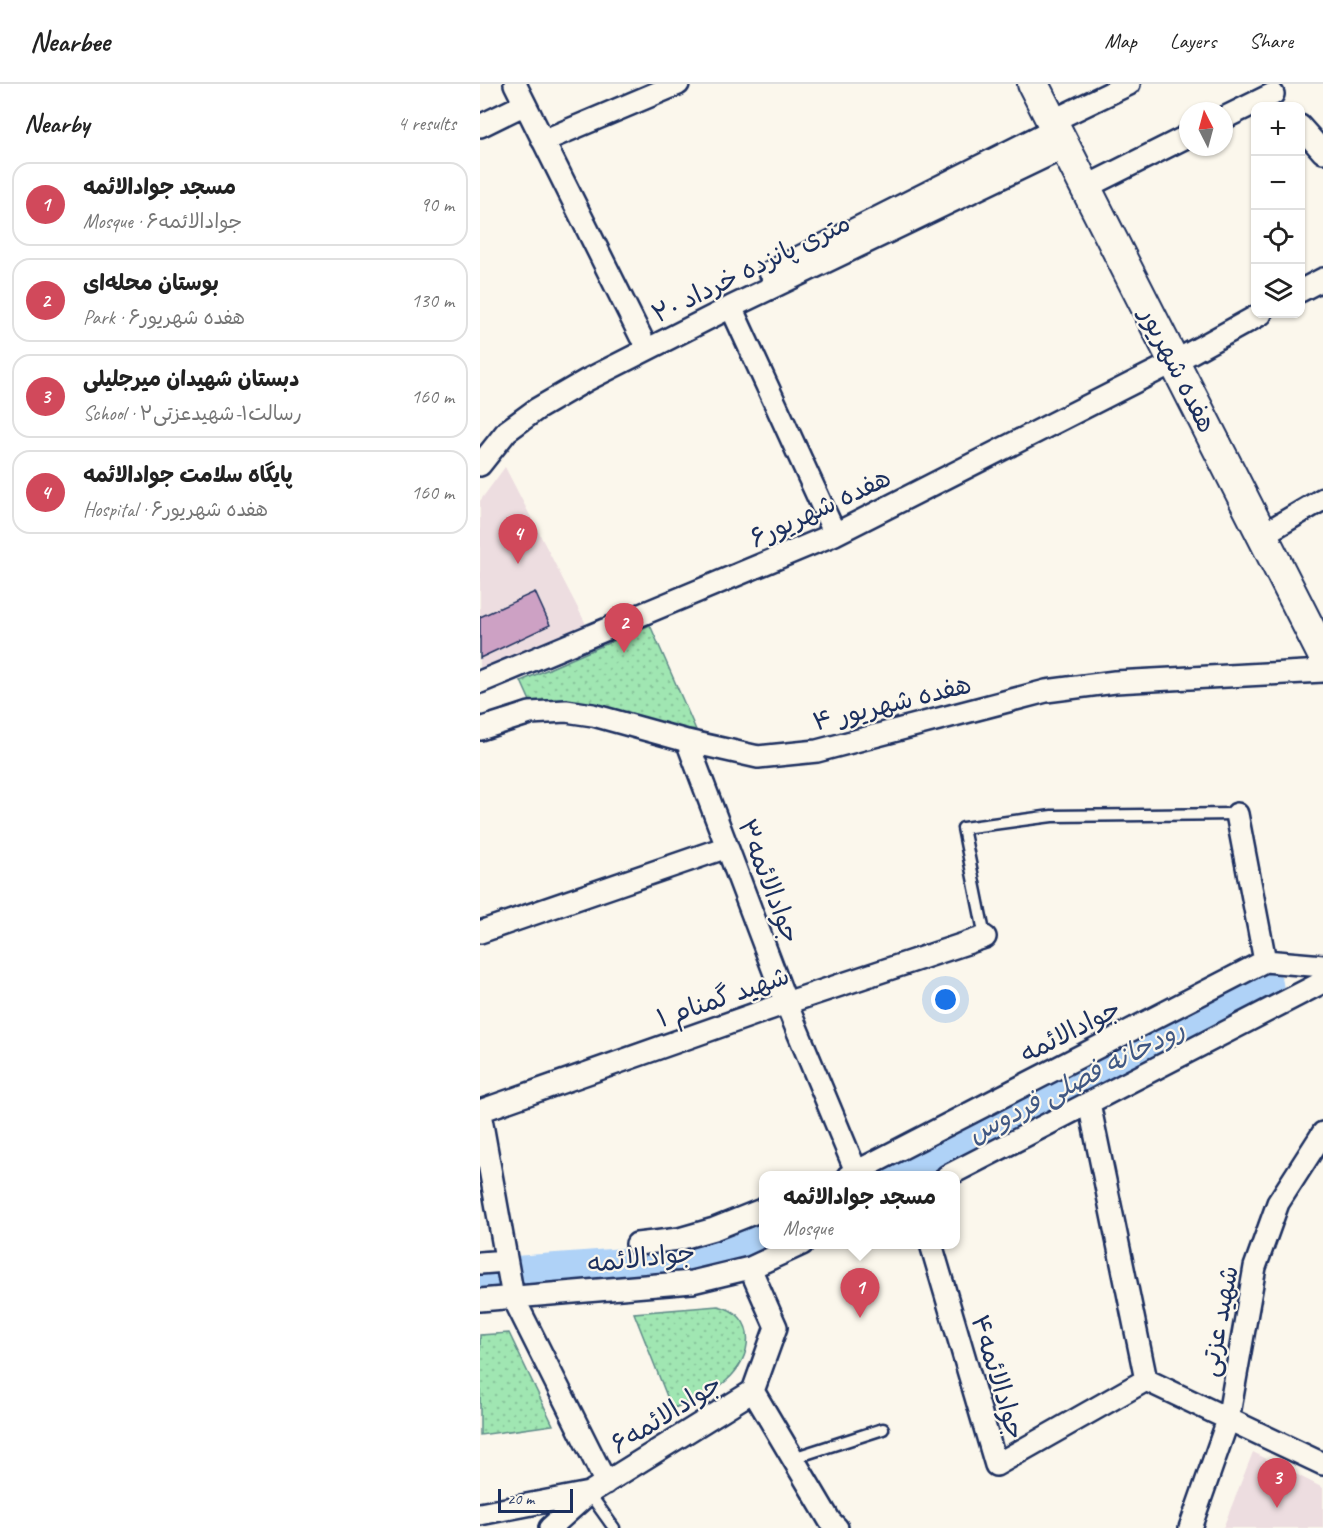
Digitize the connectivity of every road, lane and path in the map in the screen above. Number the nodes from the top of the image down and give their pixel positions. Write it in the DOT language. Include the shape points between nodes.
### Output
graph roads {
  1 [pos="515,84"];
  2 [pos="678,84"];
  3 [pos="1033,84"];
  4 [pos="1129,84"];
  5 [pos="1274,95"];
  6 [pos="525,104"];
  7 [pos="1233,114"];
  8 [pos="480,126"];
  9 [pos="1058,132"];
  10 [pos="1305,132"];
  11 [pos="1179,140"];
  12 [pos="543,141"];
  13 [pos="1323,152"];
  14 [pos="1086,187"];
  15 [pos="1323,279"];
  16 [pos="1305,288"];
  17 [pos="731,306"];
  18 [pos="1254,318"];
  19 [pos="642,337"];
  20 [pos="1174,362"];
  21 [pos="480,441"];
  22 [pos="480,465"];
  23 [pos="1323,499"];
  24 [pos="835,534"];
  25 [pos="1262,536"];
  26 [pos="1323,655"];
  27 [pos="1323,671"];
  28 [pos="480,682"];
  29 [pos="480,729"];
  30 [pos="687,741"];
  31 [pos="1238,814"];
  32 [pos="727,847"];
  33 [pos="480,932"];
  34 [pos="985,937"];
  35 [pos="1265,961"];
  36 [pos="1323,966"];
  37 [pos="1323,982"];
  38 [pos="786,1004"];
  39 [pos="1089,1103"];
  40 [pos="480,1112"];
  41 [pos="1323,1133"];
  42 [pos="853,1171"];
  43 [pos="860,1171"];
  44 [pos="957,1171"];
  45 [pos="759,1211"];
  46 [pos="638,1244"];
  47 [pos="793,1249"];
  48 [pos="932,1249"];
  49 [pos="506,1261"];
  50 [pos="480,1263"];
  51 [pos="750,1268"];
  52 [pos="513,1297"];
  53 [pos="480,1300"];
  54 [pos="1146,1380"];
  55 [pos="753,1391"];
  56 [pos="1228,1420"];
  57 [pos="883,1429"];
  58 [pos="793,1458"];
  59 [pos="1323,1464"];
  60 [pos="598,1488"];
  61 [pos="480,1514"];
  62 [pos="830,1526"];
  63 [pos="550,1528"];
  64 [pos="614,1528"];
  65 [pos="1190,1528"];
  1 -- 6 [label="street"];
  2 -- 12 [label="street"];
  3 -- 9 [label="main road, هفده شهریور"];
  4 -- 9 [label="street"];
  5 -- 7 [label="street"];
  6 -- 8 [label="street"];
  6 -- 12 [label="street"];
  9 -- 14 [label="main road, هفده شهریور"];
  9 -- 17 [label="street, ۲۰ متری پانزده خرداد"];
  9 -- 19 [label="street, ۲۰ متری پانزده خرداد"];
  10 -- 13 [label="street"];
  11 -- 14 [label="street"];
  12 -- 19 [label="street"];
  14 -- 20 [label="main road, هفده شهریور"];
  15 -- 16 [label="street"];
  17 -- 22 [label="street, ۲۰ متری پانزده خرداد" via="537,409 507,430"];
  17 -- 24 [label="street"];
  18 -- 20 [label="street, هفده شهریور۶"];
  19 -- 21 [label="street, ۲۰ متری پانزده خرداد" via="524,402"];
  20 -- 24 [label="street, هفده شهریور۶"];
  20 -- 25 [label="main road, هفده شهریور"];
  23 -- 25 [label="street"];
  24 -- 28 [label="street, هفده شهریور۶"];
  25 -- 26 [label="main road, هفده شهریور"];
  27 -- 30 [label="street, هفده شهریور ۴" via="1115,682 1046,691 817,751 758,757"];
  29 -- 30 [label="street, هفده شهریور ۴" via="530,713 566,711"];
  30 -- 32 [label="street, جوادالائمه۳"];
  31 -- 34 [label="lane" via="1052,816 963,828"];
  31 -- 35 [label="street"];
  32 -- 33 [label="street"];
  32 -- 38 [label="street, جوادالائمه۳"];
  34 -- 38 [label="street, شهید گمنام ۱"];
  35 -- 36 [label="street"];
  35 -- 43 [label="street, جوادالائمه"];
  37 -- 39 [label="street"];
  38 -- 40 [label="street, شهید گمنام ۱"];
  38 -- 42 [label="street, جوادالائمه۳"];
  39 -- 44 [label="street"];
  39 -- 54 [label="street"];
  40 -- 49 [label="street"];
  41 -- 56 [label="street, شهید عزتی" via="1278,1203 1255,1267"];
  45 -- 46 [label="street, جوادالائمه" via="714,1230"];
  47 -- 51 [label="street, جوادالائمه"];
  48 -- 54 [label="street, جوادالائمه۴" via="996,1465"];
  49 -- 50 [label="street"];
  49 -- 52 [label="street"];
  51 -- 52 [label="street, جوادالائمه" via="692,1282"];
  51 -- 55 [label="street, جوادالائمه۶" via="776,1327"];
  52 -- 53 [label="street, جوادالائمه"];
  52 -- 60 [label="street"];
  54 -- 56 [label="street"];
  55 -- 58 [label="street"];
  55 -- 60 [label="street, جوادالائمه۶"];
  56 -- 59 [label="street"];
  56 -- 65 [label="street, شهید عزتی"];
  57 -- 58 [label="lane"];
  58 -- 62 [label="street"];
  60 -- 61 [label="street, جوادالائمه۶"];
  60 -- 63 [label="street"];
  60 -- 64 [label="lane"];
}
